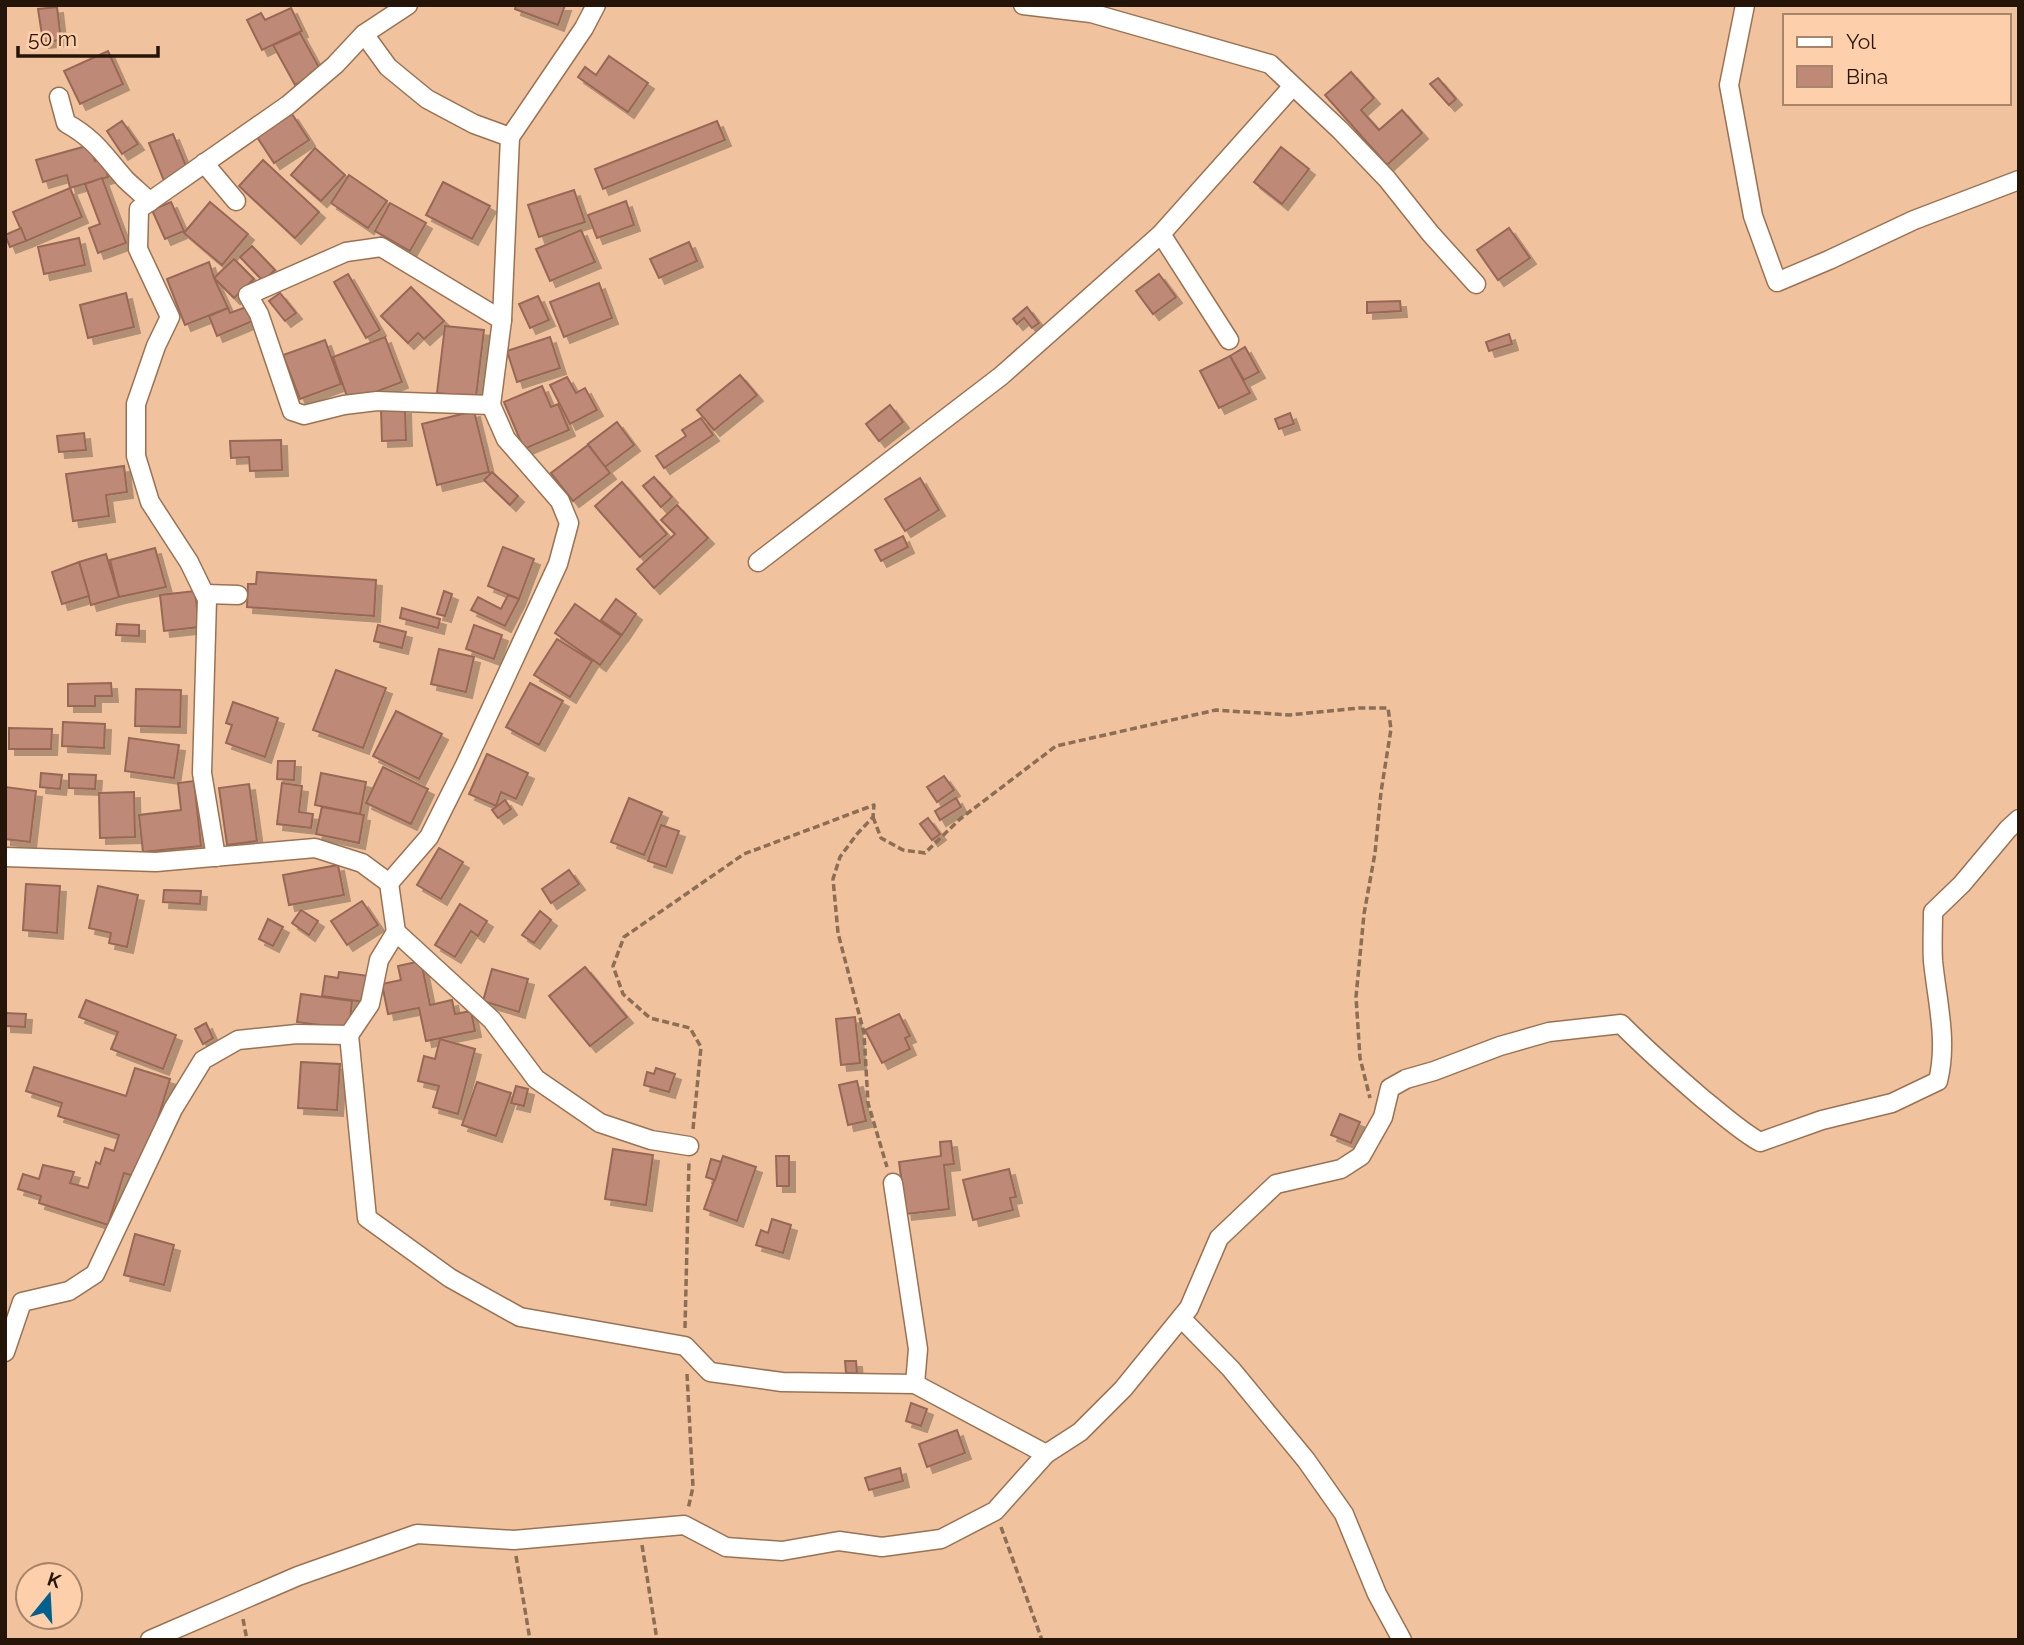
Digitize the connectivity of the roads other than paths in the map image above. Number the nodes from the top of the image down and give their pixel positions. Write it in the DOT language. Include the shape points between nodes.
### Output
graph roads {
  1 [pos="408,5"];
  2 [pos="596,5"];
  3 [pos="1023,5"];
  4 [pos="1745,5"];
  5 [pos="364,34"];
  6 [pos="1292,87"];
  7 [pos="59,97"];
  8 [pos="510,137"];
  9 [pos="204,163"];
  10 [pos="2019,180"];
  11 [pos="236,201"];
  12 [pos="150,202"];
  13 [pos="1161,234"];
  14 [pos="1476,284"];
  15 [pos="502,320"];
  16 [pos="1229,340"];
  17 [pos="491,404"];
  18 [pos="758,562"];
  19 [pos="205,594"];
  20 [pos="238,595"];
  21 [pos="2019,819"];
  22 [pos="5,857"];
  23 [pos="216,857"];
  24 [pos="389,883"];
  25 [pos="396,932"];
  26 [pos="349,1035"];
  27 [pos="690,1146"];
  28 [pos="892,1183"];
  29 [pos="14,1300"];
  30 [pos="1181,1318"];
  31 [pos="5,1352"];
  32 [pos="915,1384"];
  33 [pos="1046,1454"];
  34 [pos="150,1640"];
  35 [pos="1402,1640"];
  1 -- 5 [label="street"];
  2 -- 8 [label="street"];
  3 -- 6 [label="street" via="1091,13 1269,64"];
  4 -- 10 [label="street" via="1730,85 1753,216 1777,282 1914,219"];
  5 -- 8 [label="street" via="388,67 427,99"];
  5 -- 9 [label="street" via="288,106"];
  6 -- 13 [label="street"];
  6 -- 14 [label="street" via="1387,179"];
  7 -- 12 [label="street" via="66,123 103,150"];
  8 -- 15 [label="street"];
  9 -- 11 [label="street"];
  9 -- 12 [label="street"];
  12 -- 19 [label="street" via="139,209 138,249 170,317 136,404 136,456 150,502"];
  13 -- 16 [label="street"];
  13 -- 18 [label="street" via="1000,376"];
  15 -- 17 [label="street"];
  15 -- 17 [label="street" via="381,247 346,252 248,295 259,314 292,411 304,415 377,401"];
  17 -- 24 [label="street" via="506,439 560,501 569,523 558,564 429,837"];
  19 -- 20 [label="street"];
  19 -- 23 [label="street" via="202,773"];
  21 -- 30 [label="street" via="1933,912 1943,1062 1938,1081 1892,1103 1822,1119 1760,1142 1685,1084 1621,1024 1549,1032 1390,1088 1383,1117 1361,1156 1341,1168 1276,1184 1219,1238"];
  22 -- 23 [label="street" via="156,862"];
  23 -- 24 [label="street" via="316,848 362,863"];
  24 -- 25 [label="street"];
  25 -- 26 [label="street" via="379,960 370,1004"];
  25 -- 27 [label="street" via="492,1020 536,1079 600,1123 651,1140"];
  26 -- 29 [label="street" via="237,1040 203,1060 173,1109 95,1274 69,1290"];
  26 -- 32 [label="street" via="367,1218 450,1278 520,1317 685,1346 710,1372 782,1382"];
  28 -- 32 [label="street" via="918,1349"];
  29 -- 31 [label="street"];
  30 -- 33 [label="street" via="1123,1389 1080,1432"];
  30 -- 35 [label="street" via="1231,1369 1344,1514"];
  32 -- 33 [label="street"];
  33 -- 34 [label="street" via="995,1511 941,1539 882,1547 839,1541 782,1551 726,1547 684,1525 514,1540 417,1534 298,1576"];
}
